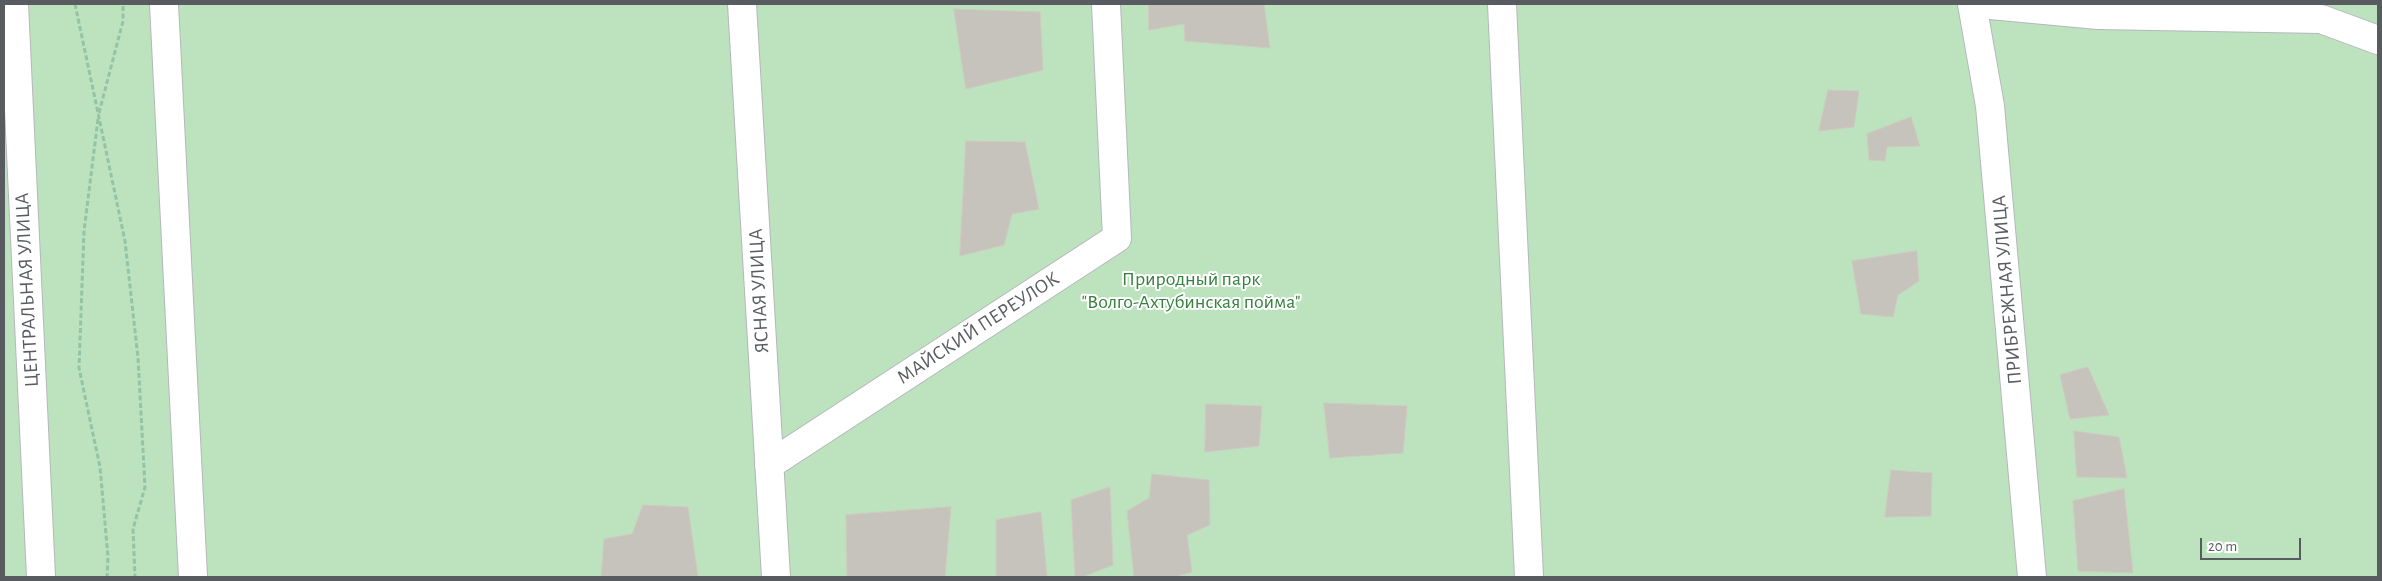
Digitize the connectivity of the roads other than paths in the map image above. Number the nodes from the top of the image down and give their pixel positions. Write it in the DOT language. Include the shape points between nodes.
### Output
graph roads {
  1 [pos="14,4"];
  2 [pos="164,4"];
  3 [pos="742,4"];
  4 [pos="1106,4"];
  5 [pos="1502,4"];
  6 [pos="1972,4"];
  7 [pos="1980,4"];
  8 [pos="2378,40"];
  9 [pos="769,465"];
  10 [pos="41,577"];
  11 [pos="193,577"];
  12 [pos="776,577"];
  13 [pos="1529,577"];
  14 [pos="2032,577"];
  1 -- 10 [label="street, ЦЕНТРАЛЬНАЯ УЛИЦА"];
  2 -- 11 [label="street"];
  3 -- 9 [label="street, ЯСНАЯ УЛИЦА"];
  4 -- 9 [label="street, МАЙСКИЙ ПЕРЕУЛОК" via="1117,238"];
  5 -- 13 [label="street"];
  6 -- 14 [label="street, ПРИБРЕЖНАЯ УЛИЦА" via="1990,106"];
  7 -- 8 [label="street" via="2098,15 2321,19"];
  9 -- 12 [label="street, ЯСНАЯ УЛИЦА"];
}
